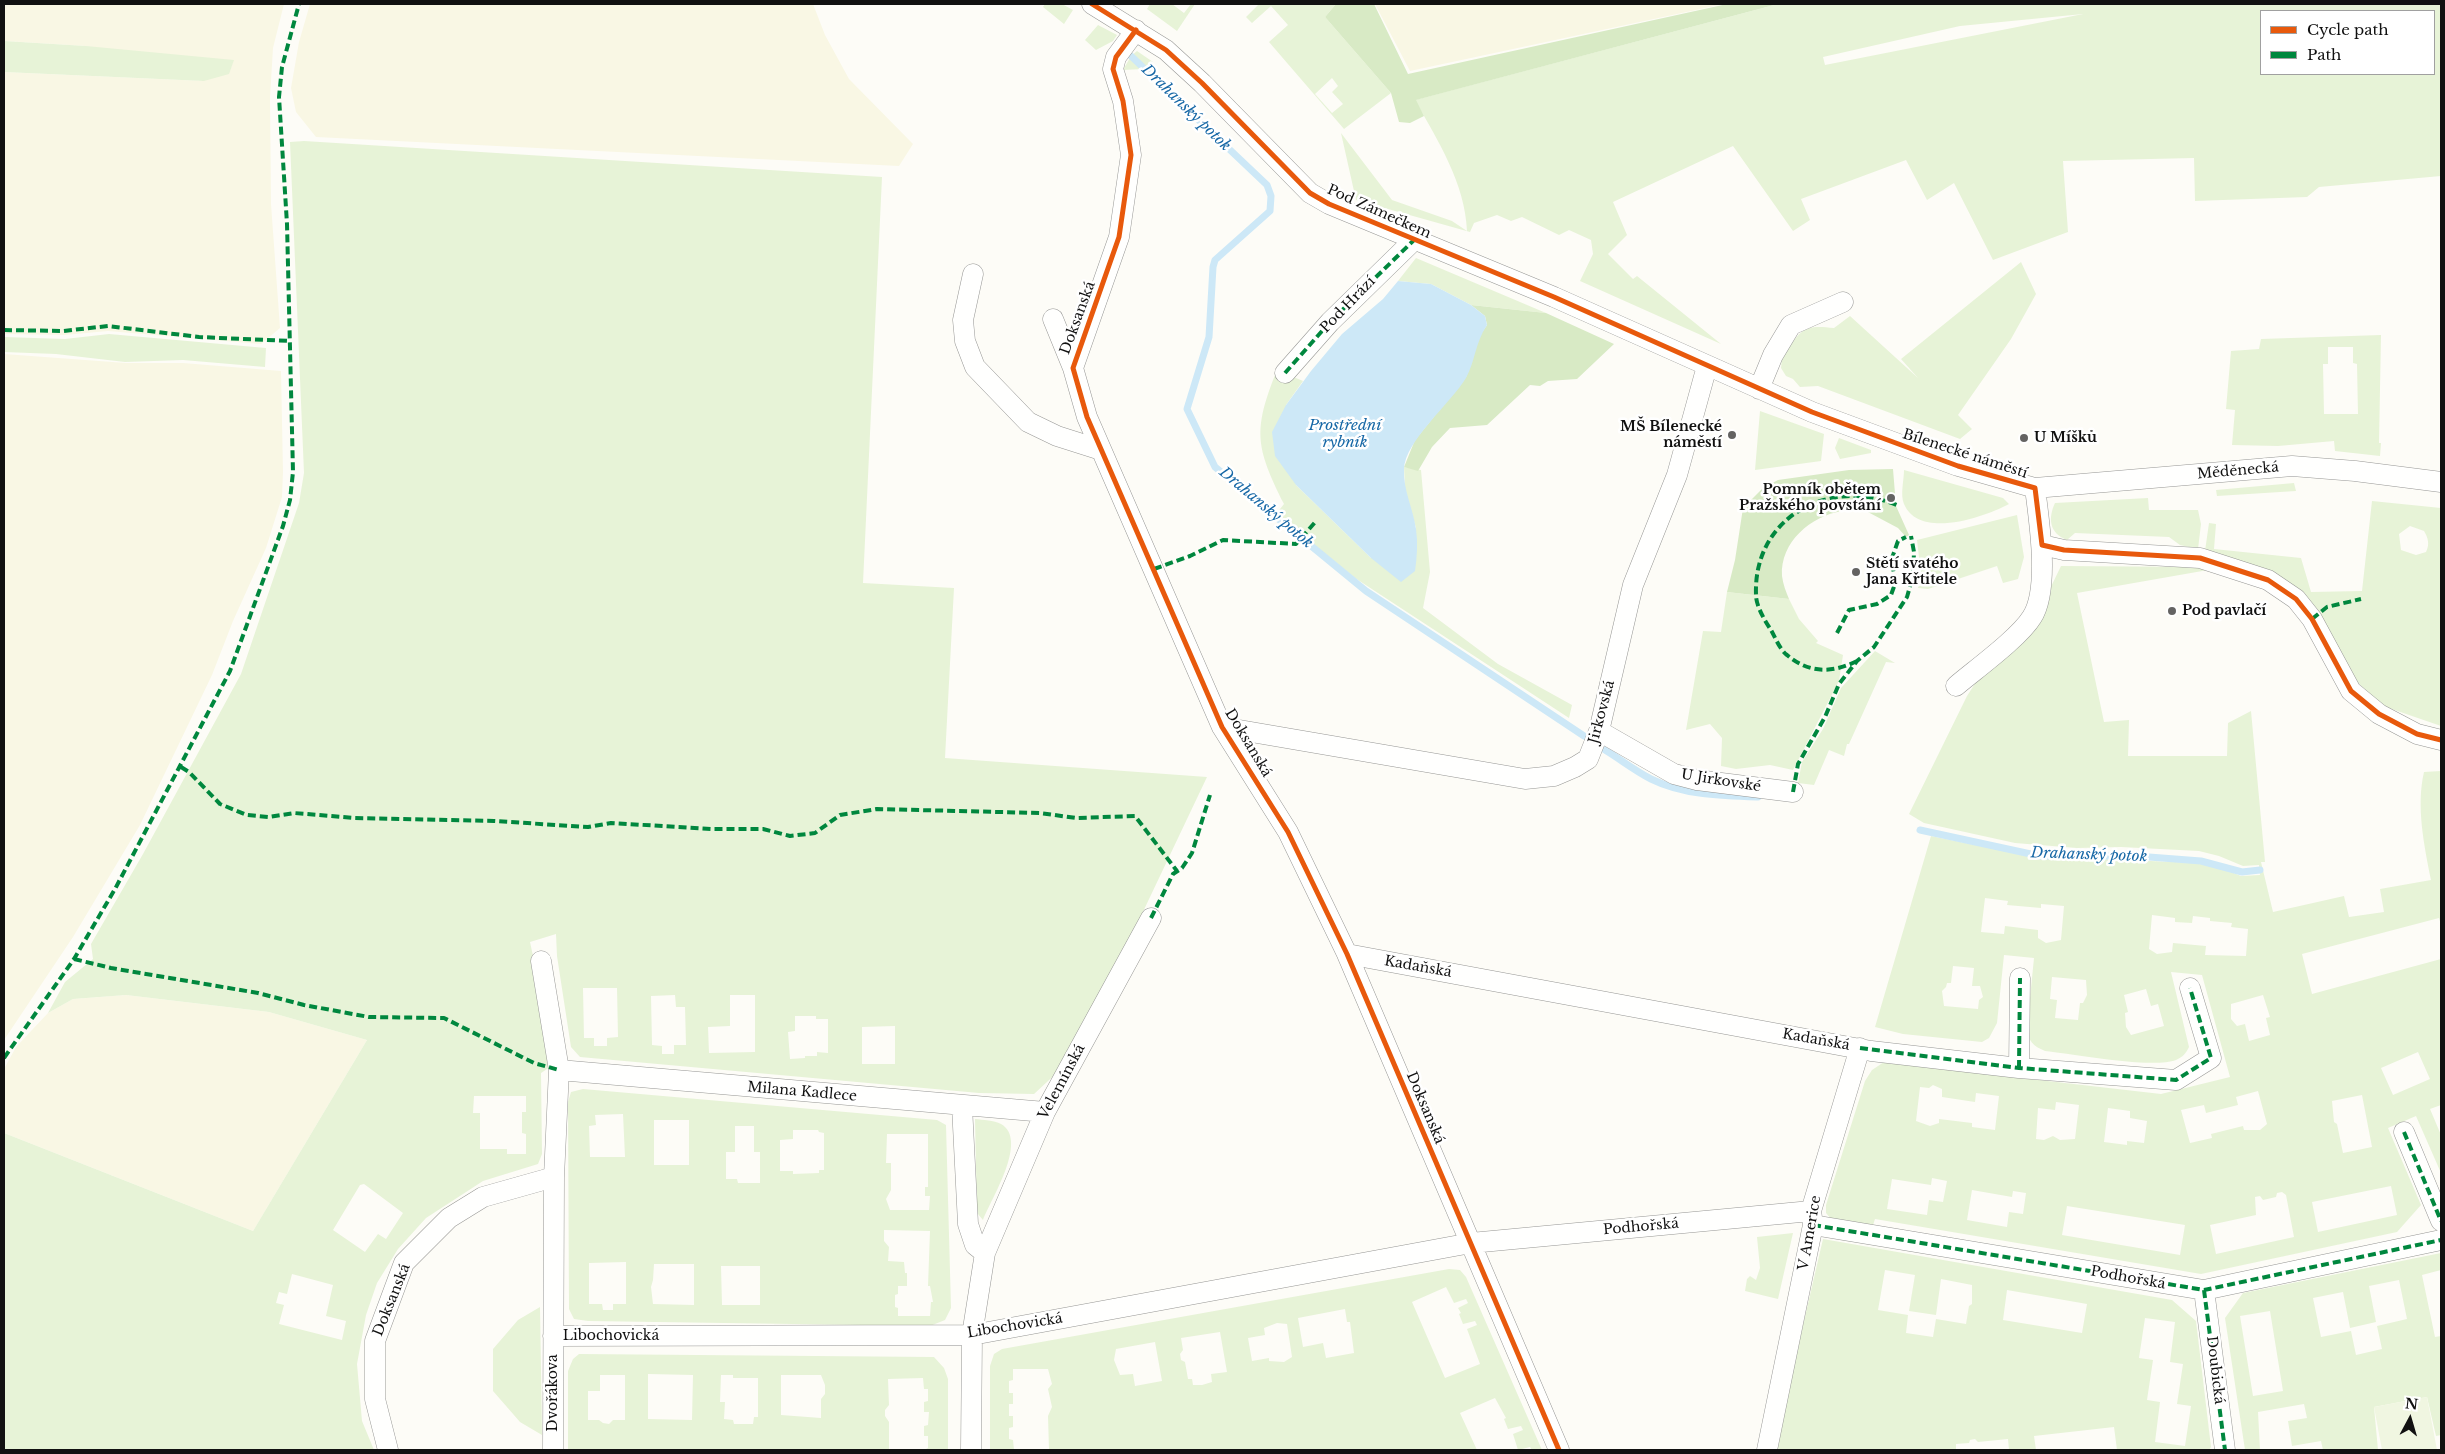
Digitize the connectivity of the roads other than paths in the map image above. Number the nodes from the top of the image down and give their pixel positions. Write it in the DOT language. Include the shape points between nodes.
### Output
graph roads {
  1 [pos="1092,4"];
  2 [pos="1136,30"];
  3 [pos="1414,240"];
  4 [pos="973,274"];
  5 [pos="1843,302"];
  6 [pos="1053,319"];
  7 [pos="1707,366"];
  8 [pos="1072,368"];
  9 [pos="1285,373"];
  10 [pos="1759,389"];
  11 [pos="1102,450"];
  12 [pos="2441,482"];
  13 [pos="2035,488"];
  14 [pos="2042,544"];
  15 [pos="1956,686"];
  16 [pos="1222,727"];
  17 [pos="1599,732"];
  18 [pos="2441,740"];
  19 [pos="1793,792"];
  20 [pos="1151,918"];
  21 [pos="1347,954"];
  22 [pos="541,961"];
  23 [pos="2020,978"];
  24 [pos="2190,988"];
  25 [pos="1860,1048"];
  26 [pos="2019,1068"];
  27 [pos="559,1070"];
  28 [pos="962,1106"];
  29 [pos="1045,1112"];
  30 [pos="2404,1132"];
  31 [pos="554,1177"];
  32 [pos="1812,1218"];
  33 [pos="2441,1221"];
  34 [pos="2441,1240"];
  35 [pos="1471,1243"];
  36 [pos="985,1253"];
  37 [pos="2204,1290"];
  38 [pos="972,1335"];
  39 [pos="553,1336"];
  40 [pos="388,1450"];
  41 [pos="552,1450"];
  42 [pos="971,1450"];
  43 [pos="1559,1450"];
  44 [pos="1767,1450"];
  45 [pos="2225,1450"];
  1 -- 2 [label="street, Pod Zámečkem"];
  2 -- 3 [label="street, Pod Zámečkem" via="1166,50 1202,83 1310,193 1365,221"];
  2 -- 8 [label="street, Doksanská" via="1116,56 1113,68 1123,101 1131,155 1119,237"];
  3 -- 7 [label="street, Pod Zámečkem" via="1554,297"];
  3 -- 9 [label="street, Pod Hrází" via="1330,322"];
  4 -- 11 [label="street" via="962,320 965,341 976,367 1028,422 1057,436"];
  5 -- 10 [label="street" via="1791,324"];
  6 -- 8 [label="street"];
  7 -- 10 [label="street, Bílenecké náměstí"];
  7 -- 17 [label="street, Jirkovská" via="1677,475 1633,585"];
  8 -- 11 [label="street, Doksanská" via="1087,417"];
  10 -- 13 [label="street, Bílenecké náměstí" via="1958,466"];
  11 -- 16 [label="street, Doksanská"];
  12 -- 13 [label="street, Měděnecká" via="2292,466"];
  13 -- 14 [label="street, Bílenecké náměstí"];
  14 -- 15 [label="street, Bílenecké náměstí" via="2041,573 2033,616"];
  14 -- 18 [label="street" via="2064,550 2200,558 2268,580 2296,599 2312,619 2351,691 2379,714 2416,734"];
  16 -- 17 [label="street, Jirkovská" via="1525,779 1554,776 1588,759"];
  16 -- 21 [label="street, Doksanská" via="1288,832"];
  17 -- 19 [label="street, U Jirkovské" via="1674,774"];
  20 -- 29 [label="street, Velemínská"];
  21 -- 25 [label="street, Kadaňská"];
  21 -- 35 [label="street, Doksanská"];
  22 -- 27 [label="street, Dvořákova"];
  23 -- 26 [label="street"];
  24 -- 26 [label="street, Kadaňská" via="2211,1058 2176,1080"];
  25 -- 26 [label="street, Kadaňská"];
  25 -- 32 [label="street, V Americe"];
  27 -- 28 [label="street, Milana Kadlece"];
  27 -- 31 [label="street, Dvořákova"];
  28 -- 29 [label="street, Milana Kadlece"];
  28 -- 36 [label="street" via="968,1224 975,1245"];
  29 -- 36 [label="street, Velemínská"];
  30 -- 33 [label="street"];
  31 -- 39 [label="street, Dvořákova"];
  31 -- 40 [label="street, Doksanská" via="484,1197 449,1218 404,1263 375,1341 375,1399"];
  32 -- 35 [label="street, Podhořská"];
  32 -- 37 [label="street, Podhořská"];
  32 -- 44 [label="street, V Americe"];
  34 -- 37 [label="street, Podhořská"];
  35 -- 38 [label="street, Libochovická"];
  35 -- 43 [label="street, Doksanská"];
  36 -- 38 [label="street, Velemínská"];
  37 -- 45 [label="street, Doubická"];
  38 -- 39 [label="street, Libochovická"];
  38 -- 42 [label="street, Velemínská"];
  39 -- 41 [label="street, Dvořákova"];
}
